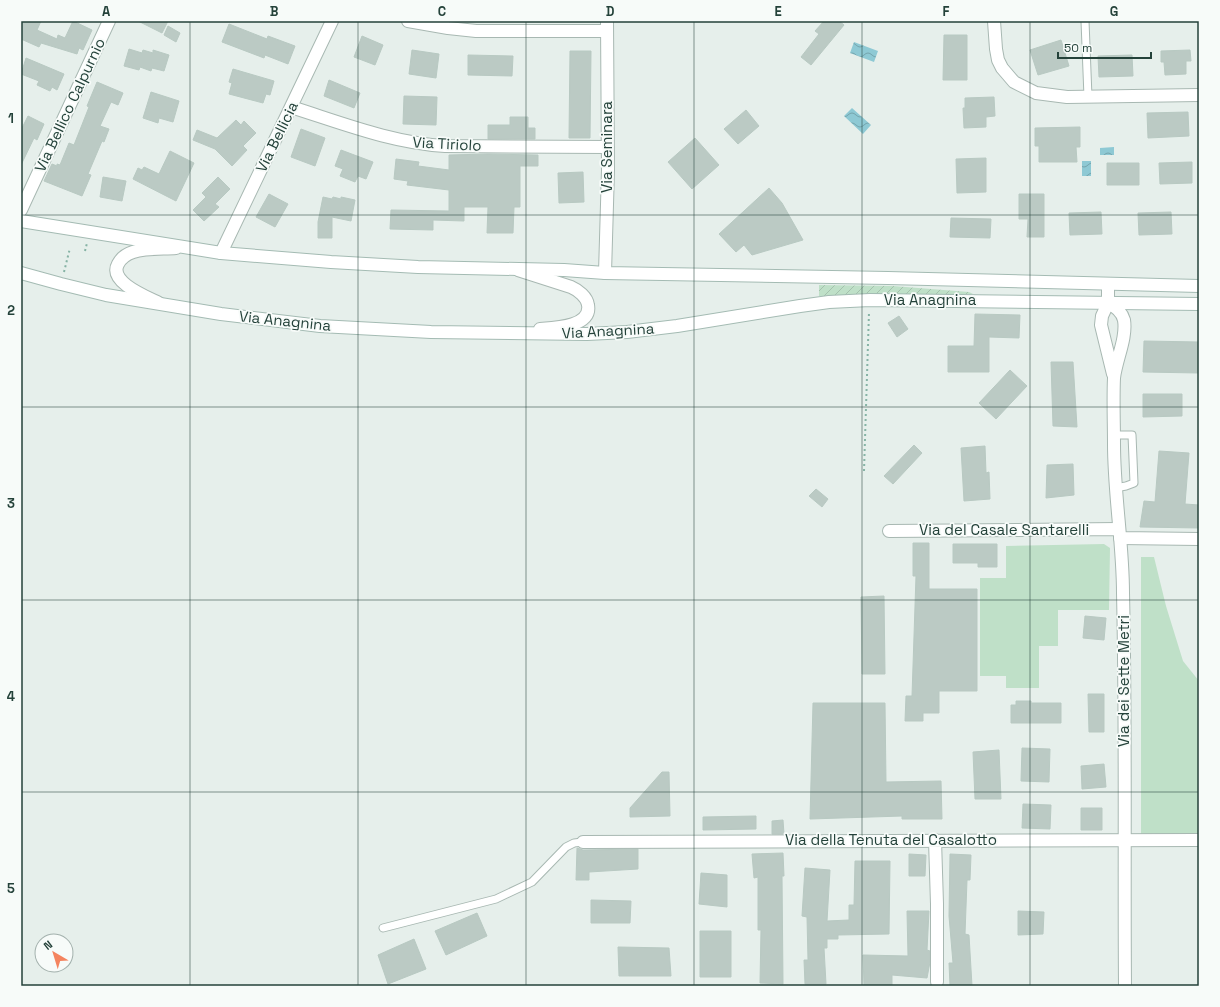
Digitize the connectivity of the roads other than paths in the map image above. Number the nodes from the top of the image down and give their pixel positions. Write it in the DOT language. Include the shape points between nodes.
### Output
graph roads {
  1 [pos="109,21"];
  2 [pos="332,21"];
  3 [pos="408,21"];
  4 [pos="994,21"];
  5 [pos="1086,21"];
  6 [pos="607,26"];
  7 [pos="1199,95"];
  8 [pos="1088,97"];
  9 [pos="291,106"];
  10 [pos="608,147"];
  11 [pos="21,210"];
  12 [pos="21,221"];
  13 [pos="186,247"];
  14 [pos="221,253"];
  15 [pos="513,269"];
  16 [pos="21,273"];
  17 [pos="605,273"];
  18 [pos="1108,284"];
  19 [pos="1199,286"];
  20 [pos="1108,303"];
  21 [pos="1199,304"];
  22 [pos="165,305"];
  23 [pos="485,333"];
  24 [pos="1114,377"];
  25 [pos="1114,435"];
  26 [pos="1115,488"];
  27 [pos="889,530"];
  28 [pos="1120,534"];
  29 [pos="1199,539"];
  30 [pos="1124,839"];
  31 [pos="935,840"];
  32 [pos="1199,840"];
  33 [pos="583,842"];
  34 [pos="383,928"];
  35 [pos="937,982"];
  36 [pos="1125,986"];
  1 -- 11 [label="street, Via Bellico Calpurnio"];
  2 -- 9 [label="street, Via Bellicia"];
  3 -- 6 [label="street" via="476,31"];
  4 -- 8 [label="street" via="998,60 1004,72 1014,82 1030,91 1045,95"];
  5 -- 8 [label="lane"];
  6 -- 10 [label="street, Via Seminara"];
  7 -- 8 [label="street"];
  9 -- 10 [label="street, Via Tiriolo" via="388,138 426,144"];
  9 -- 14 [label="street, Via Bellicia"];
  10 -- 17 [label="street, Via Seminara"];
  12 -- 13 [label="street, Via Anagnina"];
  13 -- 14 [label="street, Via Anagnina"];
  13 -- 22 [label="street" via="133,252 124,257 117,267 119,277 125,284"];
  14 -- 15 [label="street, Via Anagnina" via="331,262"];
  15 -- 17 [label="street, Via Anagnina"];
  15 -- 23 [label="street" via="575,289 586,300 587,314 581,320 563,326"];
  16 -- 22 [label="street, Via Anagnina" via="106,295"];
  17 -- 18 [label="street, Via Anagnina"];
  18 -- 19 [label="street, Via Anagnina"];
  18 -- 20 [label="street"];
  20 -- 21 [label="street, Via Anagnina"];
  20 -- 23 [label="street, Via Anagnina" via="870,300 828,302 627,332"];
  20 -- 24 [label="street, Via dei Sette Metri" via="1101,325"];
  20 -- 24 [label="street, Via dei Sette Metri" via="1121,313 1124,326"];
  22 -- 23 [label="street, Via Anagnina" via="320,326"];
  24 -- 25 [label="street, Via dei Sette Metri"];
  25 -- 26 [label="street, Via dei Sette Metri"];
  25 -- 26 [label="lane" via="1132,436 1134,444 1134,483"];
  26 -- 28 [label="street, Via dei Sette Metri"];
  27 -- 28 [label="street, Via del Casale Santarelli"];
  28 -- 29 [label="street, Via del Casale Santarelli"];
  28 -- 30 [label="street, Via dei Sette Metri" via="1124,599"];
  30 -- 31 [label="street, Via della Tenuta del Casalotto"];
  30 -- 32 [label="street, Via della Tenuta del Casalotto"];
  30 -- 36 [label="street, Via dei Sette Metri"];
  31 -- 33 [label="street, Via della Tenuta del Casalotto"];
  31 -- 35 [label="street"];
  33 -- 34 [label="lane" via="574,843 566,848 532,882 496,899"];
}
